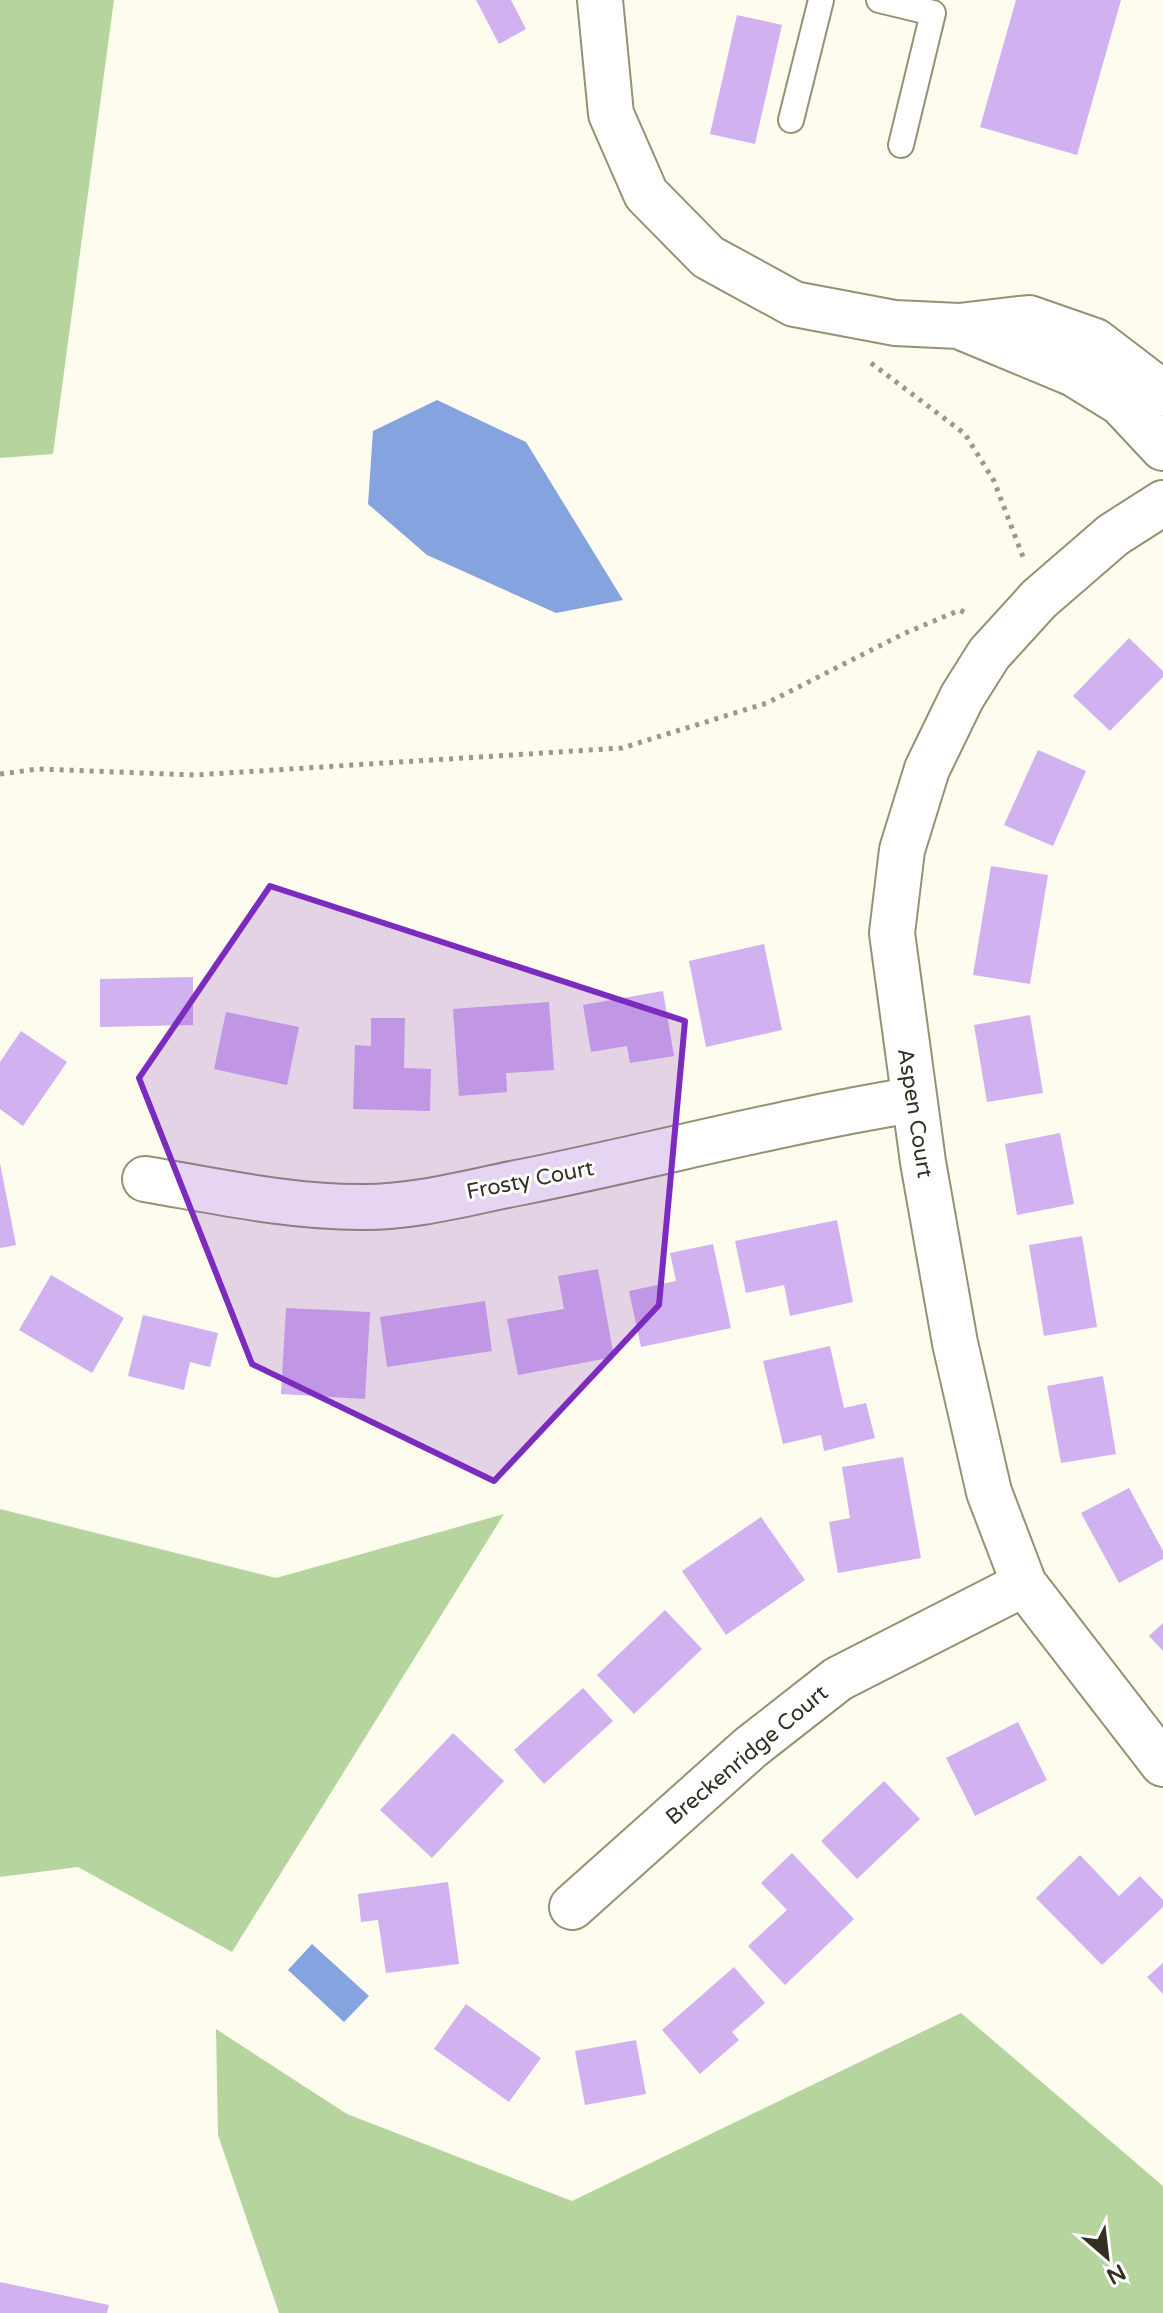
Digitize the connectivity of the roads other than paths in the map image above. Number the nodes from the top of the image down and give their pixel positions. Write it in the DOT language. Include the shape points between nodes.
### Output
graph roads {
  1 [pos="600,0"];
  2 [pos="821,0"];
  3 [pos="879,0"];
  4 [pos="791,120"];
  5 [pos="901,145"];
  6 [pos="959,326"];
  7 [pos="1163,393"];
  8 [pos="1163,448"];
  9 [pos="1163,503"];
  10 [pos="912,1100"];
  11 [pos="145,1179"];
  12 [pos="1024,1584"];
  13 [pos="1163,1764"];
  14 [pos="572,1907"];
  1 -- 6 [label="street" via="611,114 646,194 708,257 794,304 895,323"];
  2 -- 4 [label="lane"];
  3 -- 5 [label="lane" via="933,13"];
  6 -- 7 [label="street" via="1029,318 1095,341"];
  6 -- 8 [label="street" via="1074,374 1121,403"];
  9 -- 10 [label="street, Aspen Court" via="1113,535 1005,635 962,697 927,769 902,850 892,933"];
  10 -- 11 [label="street, Frosty Court" via="408,1204 360,1207 260,1199"];
  10 -- 12 [label="street, Aspen Court" via="955,1343 989,1492"];
  12 -- 13 [label="street, Aspen Court"];
  12 -- 14 [label="street, Breckenridge Court" via="838,1679 751,1747"];
}
